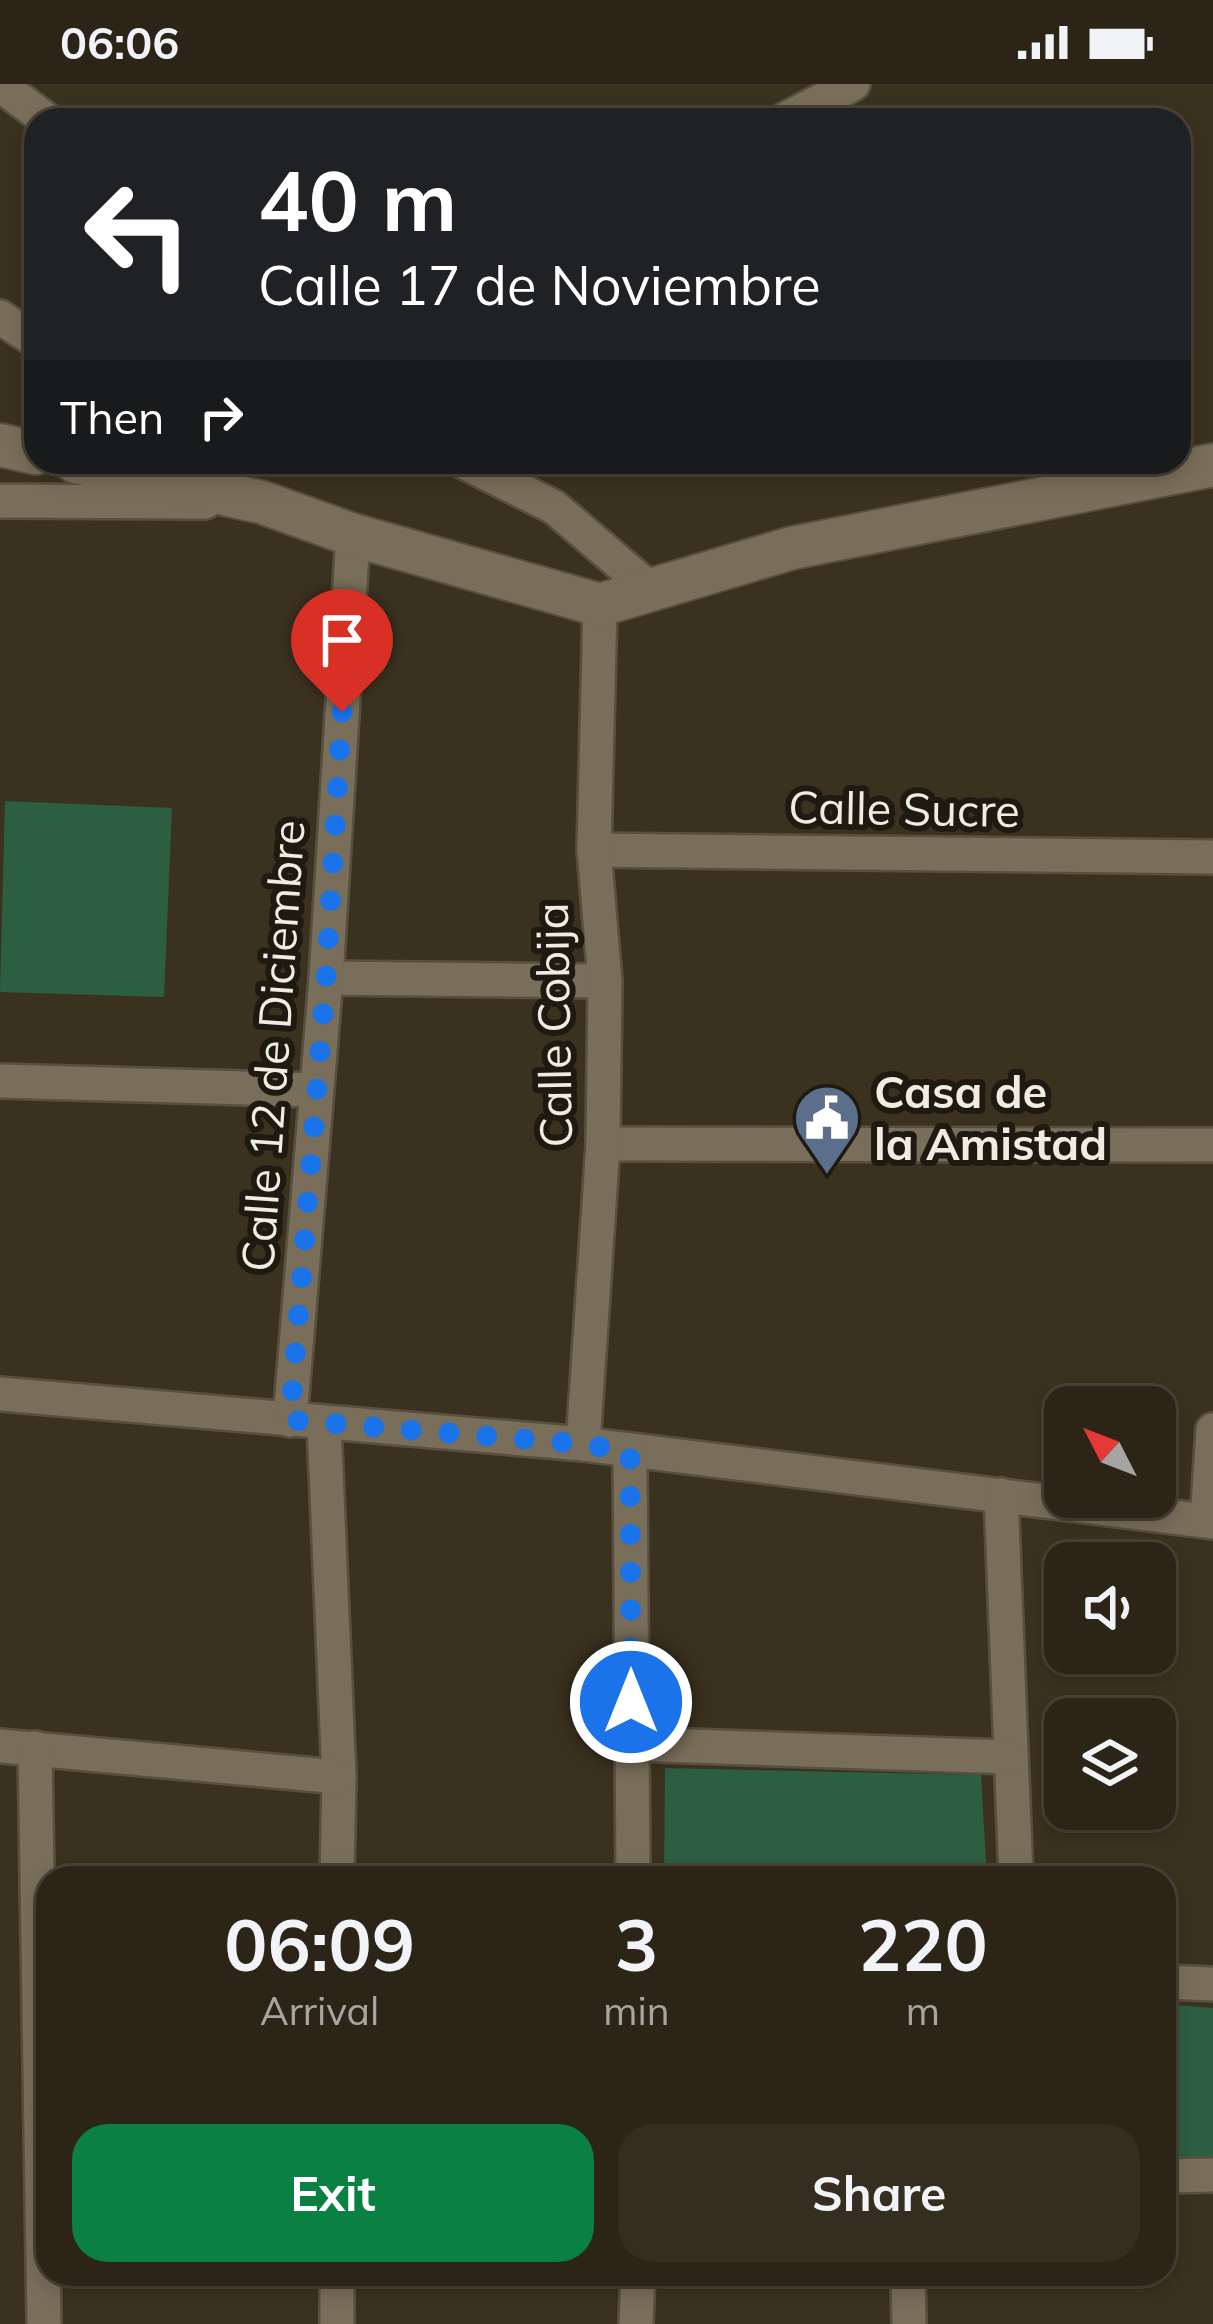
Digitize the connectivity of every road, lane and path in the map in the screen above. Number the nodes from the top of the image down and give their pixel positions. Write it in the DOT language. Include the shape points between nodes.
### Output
graph roads {
  1 [pos="854,84"];
  2 [pos="0,85"];
  3 [pos="31,108"];
  4 [pos="807,108"];
  5 [pos="132,474"];
  6 [pos="488,474"];
  7 [pos="1167,474"];
  8 [pos="0,501"];
  9 [pos="261,502"];
  10 [pos="353,535"];
  11 [pos="652,590"];
  12 [pos="600,604"];
  13 [pos="594,850"];
  14 [pos="1213,857"];
  15 [pos="326,978"];
  16 [pos="605,981"];
  17 [pos="0,1081"];
  18 [pos="315,1090"];
  19 [pos="604,1144"];
  20 [pos="1213,1145"];
  21 [pos="0,1394"];
  22 [pos="290,1420"];
  23 [pos="324,1423"];
  24 [pos="1213,1430"];
  25 [pos="583,1444"];
  26 [pos="630,1452"];
  27 [pos="1000,1495"];
  28 [pos="1210,1521"];
  29 [pos="632,1744"];
  30 [pos="0,1746"];
  31 [pos="35,1748"];
  32 [pos="1009,1757"];
  33 [pos="339,1777"];
  34 [pos="37,1866"];
  35 [pos="338,1866"];
  36 [pos="633,1866"];
  37 [pos="1015,1866"];
  38 [pos="1176,1982"];
  39 [pos="1213,1984"];
  40 [pos="1213,2175"];
  41 [pos="1176,2176"];
  42 [pos="43,2286"];
  43 [pos="337,2286"];
  44 [pos="638,2286"];
  45 [pos="908,2286"];
  46 [pos="44,2324"];
  47 [pos="338,2324"];
  48 [pos="636,2324"];
  49 [pos="909,2324"];
  1 -- 4 [label="street"];
  2 -- 3 [label="street"];
  5 -- 9 [label="street"];
  6 -- 11 [label="street" via="554,507"];
  7 -- 11 [label="street" via="792,548"];
  8 -- 9 [label="street"];
  9 -- 10 [label="street"];
  10 -- 12 [label="street"];
  10 -- 15 [label="street, Calle 12 de Diciembre"];
  11 -- 12 [label="street"];
  12 -- 13 [label="street, Calle Cobija"];
  13 -- 14 [label="street, Calle Sucre"];
  13 -- 16 [label="street, Calle Cobija"];
  15 -- 16 [label="street"];
  15 -- 18 [label="street, Calle 12 de Diciembre"];
  16 -- 19 [label="street, Calle Cobija"];
  17 -- 18 [label="street"];
  18 -- 22 [label="street, Calle 12 de Diciembre"];
  19 -- 20 [label="street"];
  19 -- 25 [label="street, Calle Cobija"];
  21 -- 22 [label="street"];
  22 -- 23 [label="street"];
  23 -- 25 [label="street"];
  23 -- 33 [label="street"];
  24 -- 28 [label="street"];
  25 -- 26 [label="street"];
  26 -- 27 [label="street"];
  26 -- 29 [label="street"];
  27 -- 28 [label="street"];
  27 -- 32 [label="street"];
  29 -- 32 [label="street"];
  29 -- 36 [label="street"];
  30 -- 31 [label="street"];
  31 -- 33 [label="street"];
  31 -- 34 [label="street"];
  32 -- 37 [label="street"];
  33 -- 35 [label="street"];
  38 -- 39 [label="street"];
  40 -- 41 [label="street"];
  42 -- 46 [label="street"];
  43 -- 47 [label="street"];
  44 -- 48 [label="street"];
  45 -- 49 [label="street"];
}
